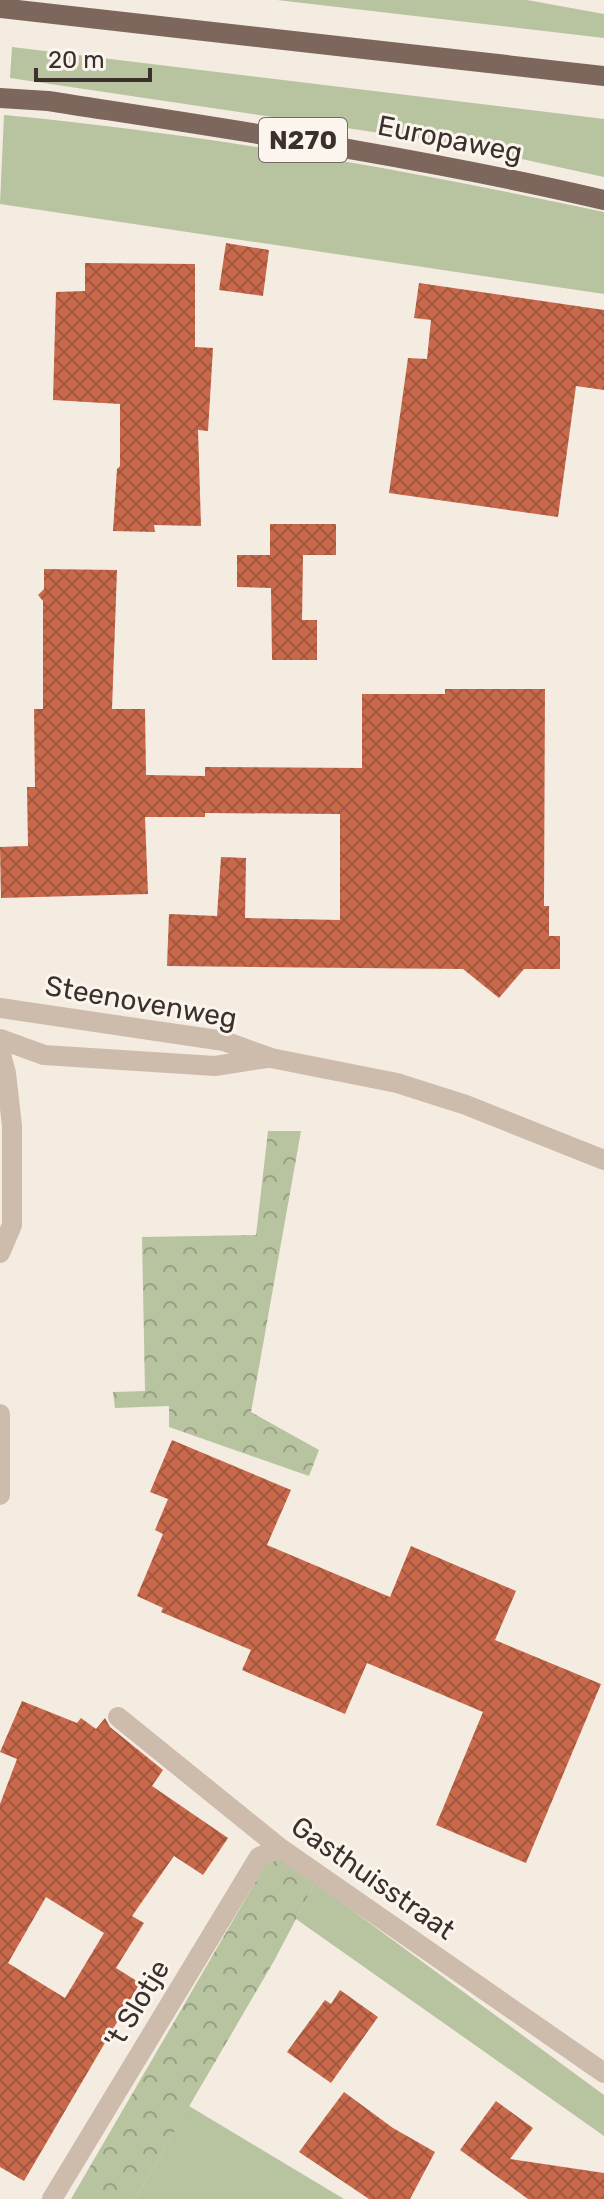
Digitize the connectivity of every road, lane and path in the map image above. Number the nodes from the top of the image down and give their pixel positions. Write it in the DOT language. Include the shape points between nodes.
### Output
graph roads {
  1 [pos="0,8"];
  2 [pos="604,76"];
  3 [pos="0,98"];
  4 [pos="604,200"];
  5 [pos="0,1008"];
  6 [pos="0,1039"];
  7 [pos="0,1051"];
  8 [pos="271,1058"];
  9 [pos="604,1160"];
  10 [pos="0,1253"];
  11 [pos="0,1414"];
  12 [pos="0,1495"];
  13 [pos="118,1717"];
  14 [pos="280,1848"];
  15 [pos="604,2073"];
  16 [pos="52,2199"];
  1 -- 2 [label="main road"];
  3 -- 4 [label="main road, Europaweg / N270" via="335,145"];
  5 -- 8 [label="street, Steenovenweg" via="202,1037"];
  6 -- 8 [label="street, Steenovenweg" via="44,1055 215,1066"];
  7 -- 10 [label="street" via="12,1126 12,1225"];
  8 -- 9 [label="street, Steenovenweg" via="397,1083"];
  11 -- 12 [label="street"];
  13 -- 14 [label="street, Gasthuisstraat"];
  14 -- 15 [label="street, Gasthuisstraat"];
  14 -- 16 [label="street, 't Slotje" via="259,1857"];
}
